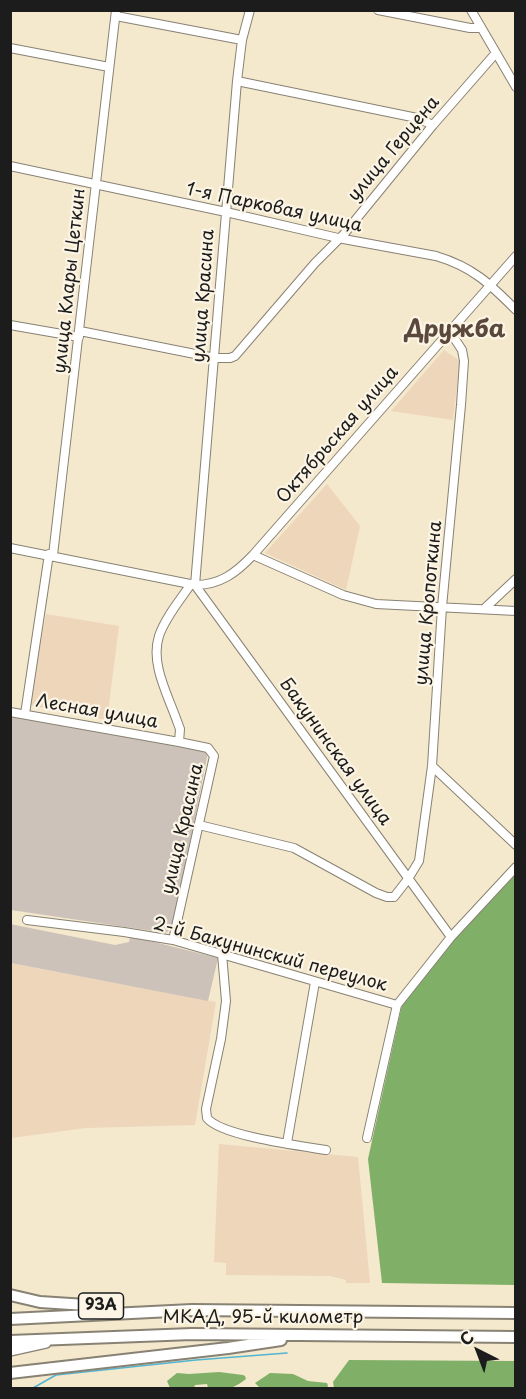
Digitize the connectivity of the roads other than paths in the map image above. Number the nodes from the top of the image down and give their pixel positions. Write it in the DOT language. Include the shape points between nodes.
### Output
graph roads {
  1 [pos="250,10"];
  2 [pos="378,10"];
  3 [pos="471,10"];
  4 [pos="116,14"];
  5 [pos="480,28"];
  6 [pos="242,40"];
  7 [pos="10,48"];
  8 [pos="495,54"];
  9 [pos="109,67"];
  10 [pos="237,81"];
  11 [pos="516,87"];
  12 [pos="433,125"];
  13 [pos="10,166"];
  14 [pos="95,184"];
  15 [pos="226,212"];
  16 [pos="338,238"];
  17 [pos="516,256"];
  18 [pos="490,285"];
  19 [pos="516,310"];
  20 [pos="10,325"];
  21 [pos="449,330"];
  22 [pos="80,334"];
  23 [pos="215,358"];
  24 [pos="10,548"];
  25 [pos="51,555"];
  26 [pos="253,555"];
  27 [pos="516,579"];
  28 [pos="193,585"];
  29 [pos="442,607"];
  30 [pos="484,609"];
  31 [pos="516,611"];
  32 [pos="10,712"];
  33 [pos="25,714"];
  34 [pos="179,742"];
  35 [pos="432,766"];
  36 [pos="199,825"];
  37 [pos="516,845"];
  38 [pos="516,867"];
  39 [pos="408,879"];
  40 [pos="27,920"];
  41 [pos="451,937"];
  42 [pos="173,940"];
  43 [pos="222,954"];
  44 [pos="315,982"];
  45 [pos="397,1005"];
  46 [pos="367,1138"];
  47 [pos="287,1143"];
  48 [pos="326,1150"];
  49 [pos="10,1295"];
  50 [pos="192,1310"];
  51 [pos="516,1313"];
  52 [pos="10,1319"];
  53 [pos="311,1335"];
  54 [pos="516,1337"];
  55 [pos="80,1338"];
  56 [pos="11,1341"];
  57 [pos="10,1351"];
  58 [pos="10,1373"];
  1 -- 6 [label="street, улица Красина"];
  2 -- 5 [label="street"];
  3 -- 5 [label="street"];
  4 -- 6 [label="street"];
  4 -- 9 [label="street, улица Клары Цеткин"];
  5 -- 8 [label="street"];
  6 -- 10 [label="street, улица Красина"];
  7 -- 9 [label="street"];
  8 -- 11 [label="street"];
  8 -- 12 [label="street, улица Герцена"];
  9 -- 14 [label="street, улица Клары Цеткин"];
  10 -- 12 [label="street" via="417,118"];
  10 -- 15 [label="street, улица Красина"];
  12 -- 16 [label="street, улица Герцена"];
  13 -- 14 [label="street, 1-я Парковая улица"];
  14 -- 15 [label="street, 1-я Парковая улица"];
  14 -- 22 [label="street, улица Клары Цеткин"];
  15 -- 16 [label="street, 1-я Парковая улица"];
  15 -- 23 [label="street, улица Красина"];
  16 -- 18 [label="street, 1-я Парковая улица" via="452,261"];
  16 -- 23 [label="street, улица Герцена" via="239,352 230,358"];
  17 -- 18 [label="street, Октябрьская улица"];
  18 -- 19 [label="street, 1-я Парковая улица"];
  18 -- 21 [label="street, Октябрьская улица"];
  20 -- 22 [label="street"];
  21 -- 26 [label="street, Октябрьская улица"];
  21 -- 29 [label="street, улица Кропоткина" via="464,361"];
  22 -- 23 [label="street"];
  22 -- 25 [label="street, улица Клары Цеткин"];
  23 -- 28 [label="street, улица Красина"];
  24 -- 25 [label="street"];
  25 -- 28 [label="street"];
  25 -- 33 [label="street, улица Клары Цеткин"];
  26 -- 28 [label="street, Октябрьская улица" via="224,580"];
  26 -- 29 [label="street" via="343,595 376,604"];
  27 -- 30 [label="street"];
  28 -- 34 [label="street, улица Красина" via="161,632 156,651 180,729"];
  28 -- 39 [label="street, Бакунинская улица"];
  29 -- 30 [label="street"];
  29 -- 35 [label="street, улица Кропоткина"];
  30 -- 31 [label="street"];
  32 -- 33 [label="street, Лесная улица"];
  33 -- 34 [label="street, Лесная улица"];
  34 -- 36 [label="street, улица Красина" via="214,753"];
  35 -- 37 [label="street"];
  35 -- 39 [label="street, улица Кропоткина" via="419,861"];
  36 -- 39 [label="street" via="294,848 387,897 394,897"];
  36 -- 42 [label="street, улица Красина"];
  38 -- 41 [label="street"];
  39 -- 41 [label="street, Бакунинская улица"];
  40 -- 42 [label="street, 2-й Бакунинский переулок"];
  41 -- 45 [label="street"];
  42 -- 43 [label="street, 2-й Бакунинский переулок"];
  43 -- 44 [label="street, 2-й Бакунинский переулок"];
  43 -- 47 [label="street" via="226,1000 207,1118 232,1132"];
  44 -- 45 [label="street, 2-й Бакунинский переулок"];
  44 -- 47 [label="street"];
  45 -- 46 [label="street"];
  47 -- 48 [label="street"];
  49 -- 50 [label="highway, 93A" via="62,1304"];
  50 -- 51 [label="highway, МКАД, 95-й километр"];
  50 -- 52 [label="highway, МКАД, 95-й километр"];
  53 -- 54 [label="highway, МКАД, 95-й километр"];
  53 -- 55 [label="highway, МКАД, 95-й километр"];
  53 -- 58 [label="highway"];
  55 -- 56 [label="highway, МКАД, 95-й километр"];
  55 -- 57 [label="main road"];
}
